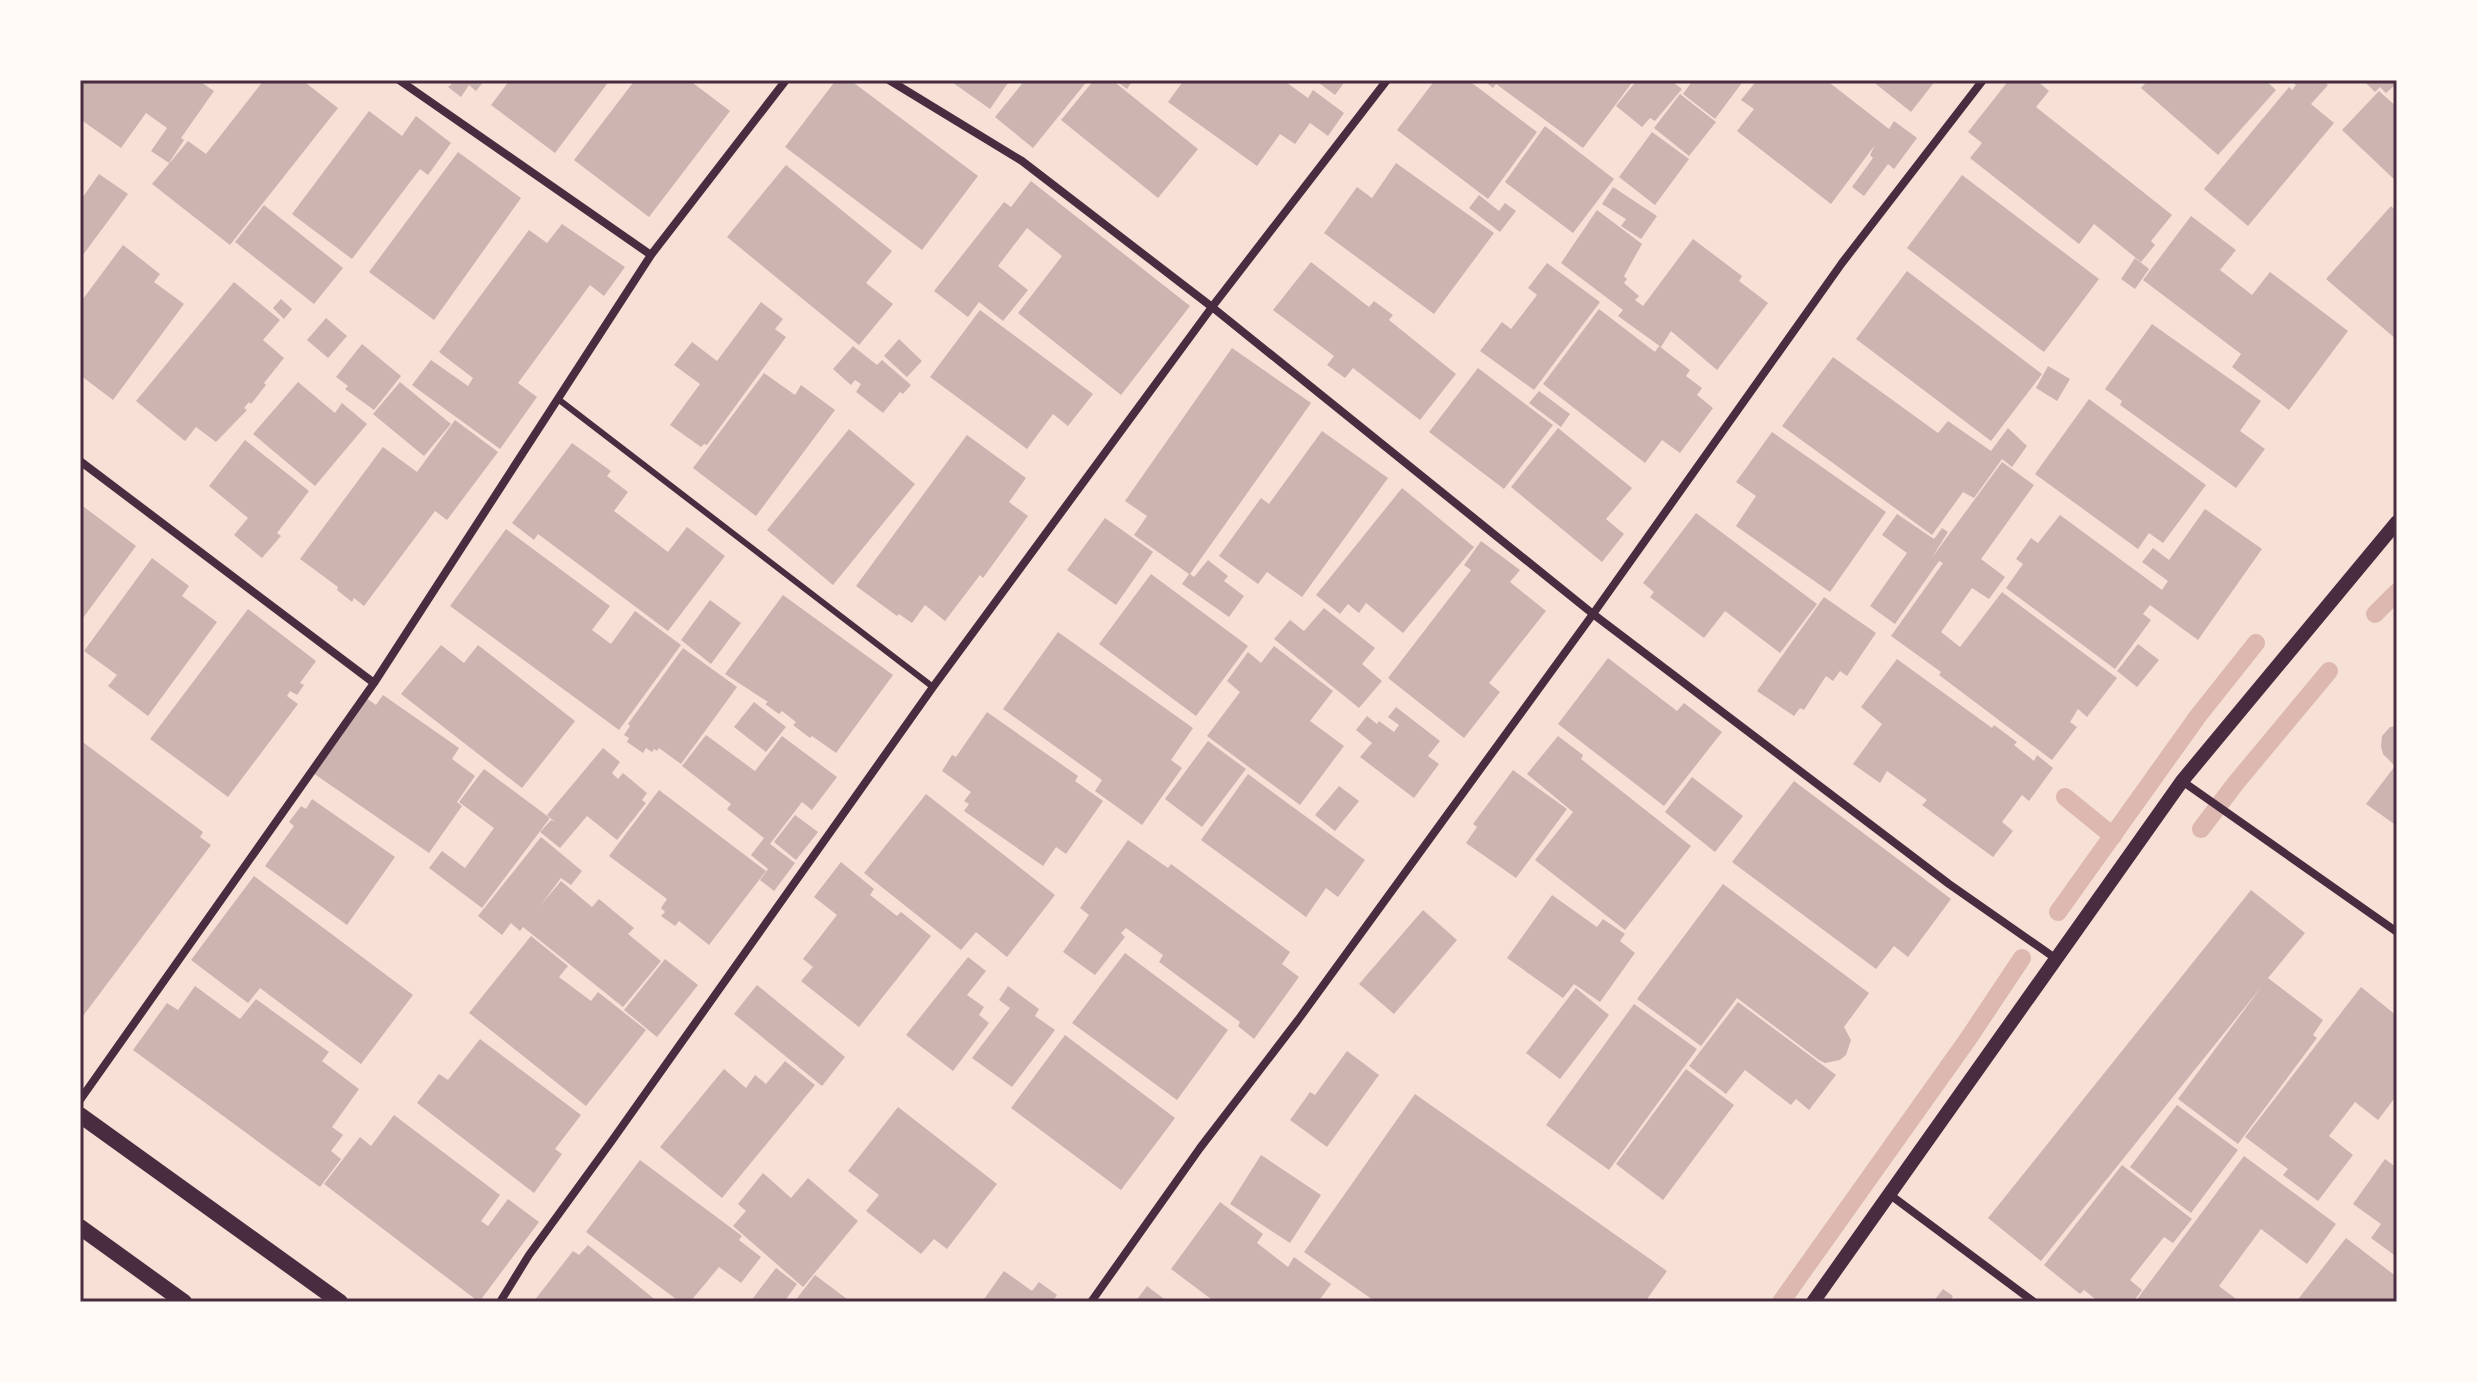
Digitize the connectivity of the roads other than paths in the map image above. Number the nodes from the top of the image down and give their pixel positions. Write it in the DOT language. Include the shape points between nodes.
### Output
graph roads {
  1 [pos="399,80"];
  2 [pos="786,80"];
  3 [pos="889,80"];
  4 [pos="1387,80"];
  5 [pos="1983,80"];
  6 [pos="651,255"];
  7 [pos="1212,307"];
  8 [pos="558,399"];
  9 [pos="80,461"];
  10 [pos="2397,522"];
  11 [pos="1593,614"];
  12 [pos="374,683"];
  13 [pos="933,687"];
  14 [pos="2182,781"];
  15 [pos="2397,932"];
  16 [pos="2055,958"];
  17 [pos="80,1100"];
  18 [pos="80,1115"];
  19 [pos="1888,1194"];
  20 [pos="80,1227"];
  21 [pos="184,1302"];
  22 [pos="340,1302"];
  23 [pos="500,1302"];
  24 [pos="1091,1302"];
  25 [pos="1813,1302"];
  26 [pos="2034,1302"];
  1 -- 6 [label="street"];
  2 -- 6 [label="street"];
  3 -- 7 [label="street" via="1022,161"];
  4 -- 7 [label="street"];
  5 -- 11 [label="street" via="1842,263"];
  6 -- 8 [label="street"];
  7 -- 11 [label="street"];
  7 -- 13 [label="street"];
  8 -- 12 [label="street"];
  8 -- 13 [label="lane"];
  9 -- 12 [label="street"];
  10 -- 14 [label="street"];
  11 -- 16 [label="street"];
  11 -- 24 [label="street"];
  12 -- 17 [label="street"];
  13 -- 23 [label="street"];
  14 -- 15 [label="street"];
  14 -- 16 [label="street"];
  16 -- 19 [label="street"];
  18 -- 22 [label="main road"];
  19 -- 25 [label="street"];
  19 -- 26 [label="street"];
  20 -- 21 [label="main road"];
}
